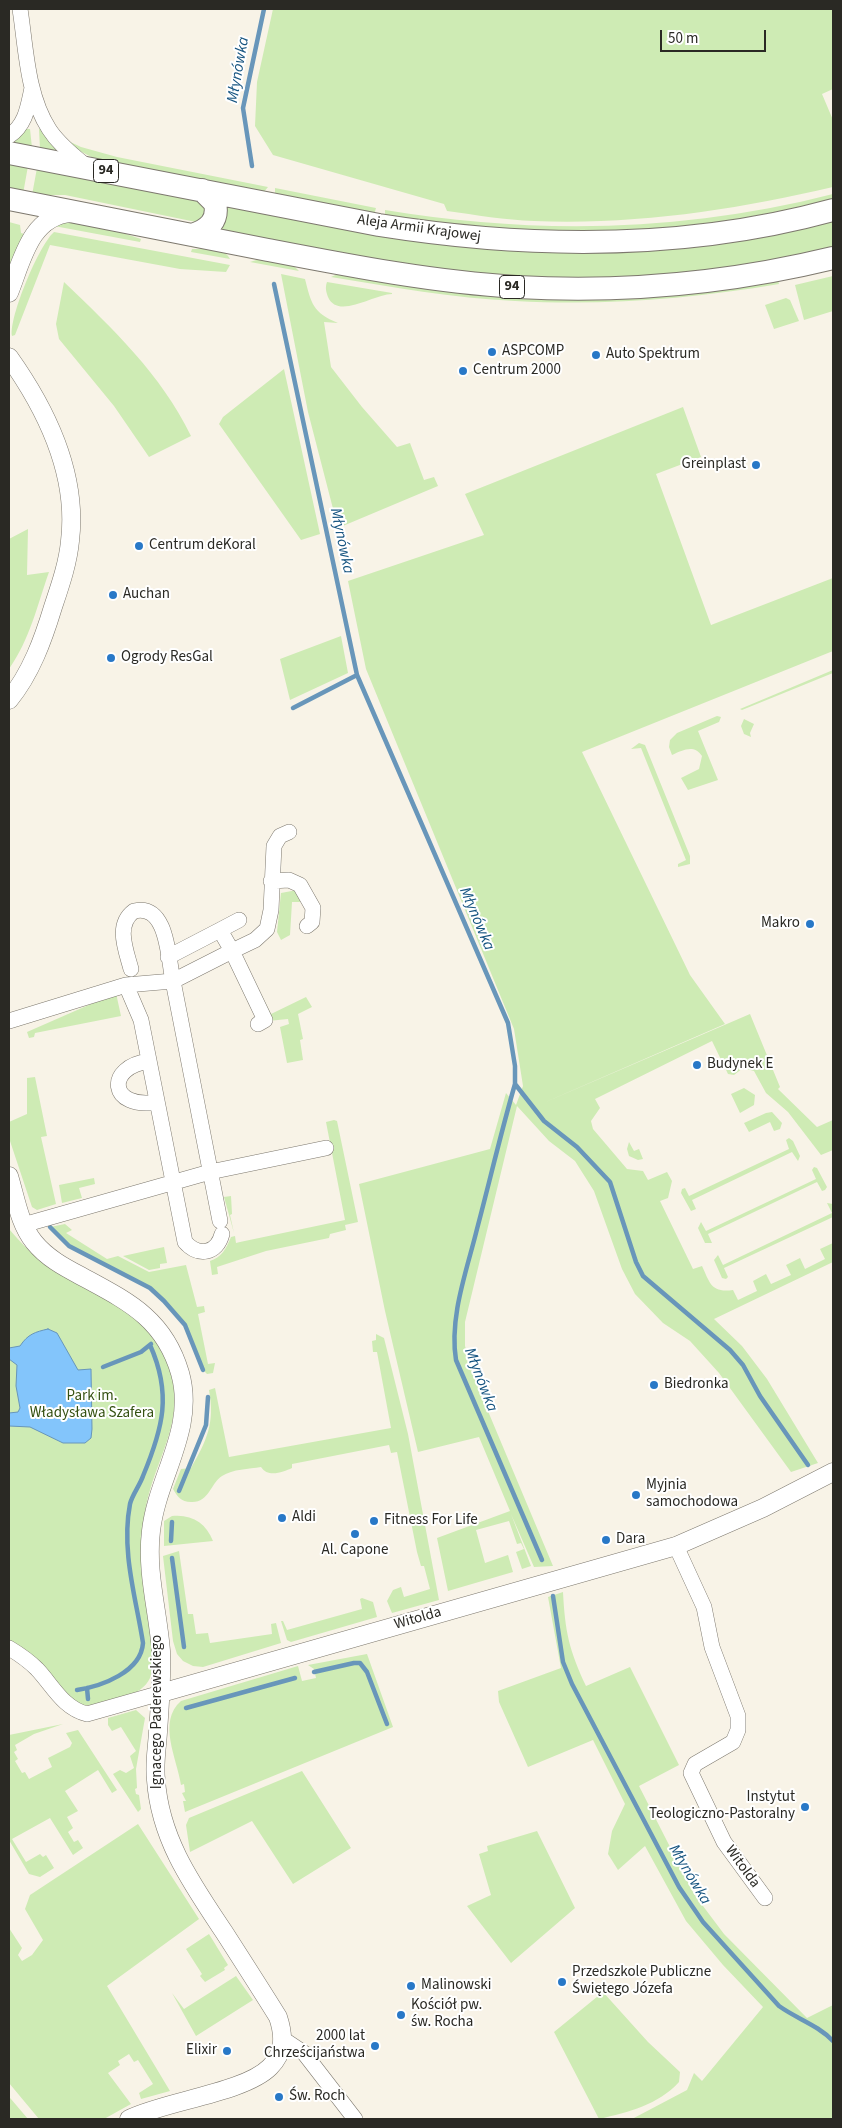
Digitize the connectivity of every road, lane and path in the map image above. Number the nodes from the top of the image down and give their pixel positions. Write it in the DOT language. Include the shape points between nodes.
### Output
graph roads {
  1 [pos="20,9"];
  2 [pos="32,88"];
  3 [pos="9,136"];
  4 [pos="9,153"];
  5 [pos="89,168"];
  6 [pos="202,190"];
  7 [pos="9,199"];
  8 [pos="833,210"];
  9 [pos="77,212"];
  10 [pos="192,235"];
  11 [pos="833,258"];
  12 [pos="9,293"];
  13 [pos="9,357"];
  14 [pos="9,700"];
  15 [pos="289,832"];
  16 [pos="271,881"];
  17 [pos="239,920"];
  18 [pos="307,926"];
  19 [pos="220,930"];
  20 [pos="232,951"];
  21 [pos="168,957"];
  22 [pos="130,969"];
  23 [pos="173,981"];
  24 [pos="126,985"];
  25 [pos="9,1021"];
  26 [pos="258,1024"];
  27 [pos="149,1060"];
  28 [pos="157,1102"];
  29 [pos="326,1148"];
  30 [pos="210,1172"];
  31 [pos="9,1176"];
  32 [pos="172,1182"];
  33 [pos="23,1225"];
  34 [pos="833,1472"];
  35 [pos="676,1546"];
  36 [pos="9,1648"];
  37 [pos="161,1693"];
  38 [pos="765,1898"];
  39 [pos="283,2039"];
  40 [pos="129,2119"];
  41 [pos="355,2119"];
  1 -- 2 [label="street"];
  2 -- 3 [label="street" via="24,118"];
  2 -- 5 [label="street" via="48,128"];
  4 -- 5 [label="main road, Aleja Armii Krajowej / 94"];
  5 -- 6 [label="main road, Aleja Armii Krajowej / 94"];
  6 -- 8 [label="main road, Aleja Armii Krajowej / 94" via="415,230 541,242 636,241 708,235"];
  6 -- 10 [label="main road" via="215,203 216,216 206,230"];
  7 -- 9 [label="main road, 94"];
  9 -- 10 [label="main road, 94"];
  9 -- 12 [label="street" via="59,214 40,225 32,235"];
  10 -- 11 [label="main road, 94" via="421,278 518,287 598,289 678,285"];
  13 -- 14 [label="street" via="53,437 67,479 72,512 70,542 47,627 26,676"];
  15 -- 16 [label="street" via="276,841"];
  16 -- 18 [label="street" via="289,880 300,885 314,914"];
  16 -- 20 [label="street" via="271,910 266,929 255,940"];
  17 -- 19 [label="street"];
  19 -- 20 [label="street"];
  19 -- 21 [label="street"];
  20 -- 23 [label="street"];
  20 -- 26 [label="street" via="265,1020"];
  21 -- 22 [label="street" via="160,920 152,912 134,911 126,918 123,928"];
  21 -- 23 [label="street"];
  23 -- 24 [label="street"];
  23 -- 30 [label="street"];
  24 -- 25 [label="street"];
  24 -- 27 [label="street" via="141,1020"];
  27 -- 28 [label="street"];
  27 -- 28 [label="street" via="124,1070 119,1078 119,1087 124,1096 135,1104"];
  28 -- 32 [label="street"];
  29 -- 30 [label="street"];
  30 -- 32 [label="street"];
  30 -- 32 [label="street" via="221,1228 218,1245 209,1251 198,1252 189,1247 183,1235"];
  31 -- 33 [label="street, Ignacego Paderewskiego"];
  32 -- 33 [label="street"];
  33 -- 37 [label="street, Ignacego Paderewskiego" via="35,1243 56,1262 142,1311 167,1342 180,1374 184,1412 180,1434 162,1483 150,1534 150,1571 160,1650"];
  34 -- 35 [label="street, Witolda" via="734,1522"];
  35 -- 37 [label="street, Witolda"];
  35 -- 38 [label="street, Witolda" via="704,1607 712,1647 738,1716 738,1730 733,1742 695,1764 691,1773 724,1842"];
  36 -- 37 [label="street" via="36,1668 76,1711 87,1714"];
  37 -- 39 [label="street, Ignacego Paderewskiego" via="155,1778 169,1840 186,1875 278,2017"];
  39 -- 40 [label="street" via="278,2057 260,2075"];
  39 -- 41 [label="street" via="304,2053"];
}
